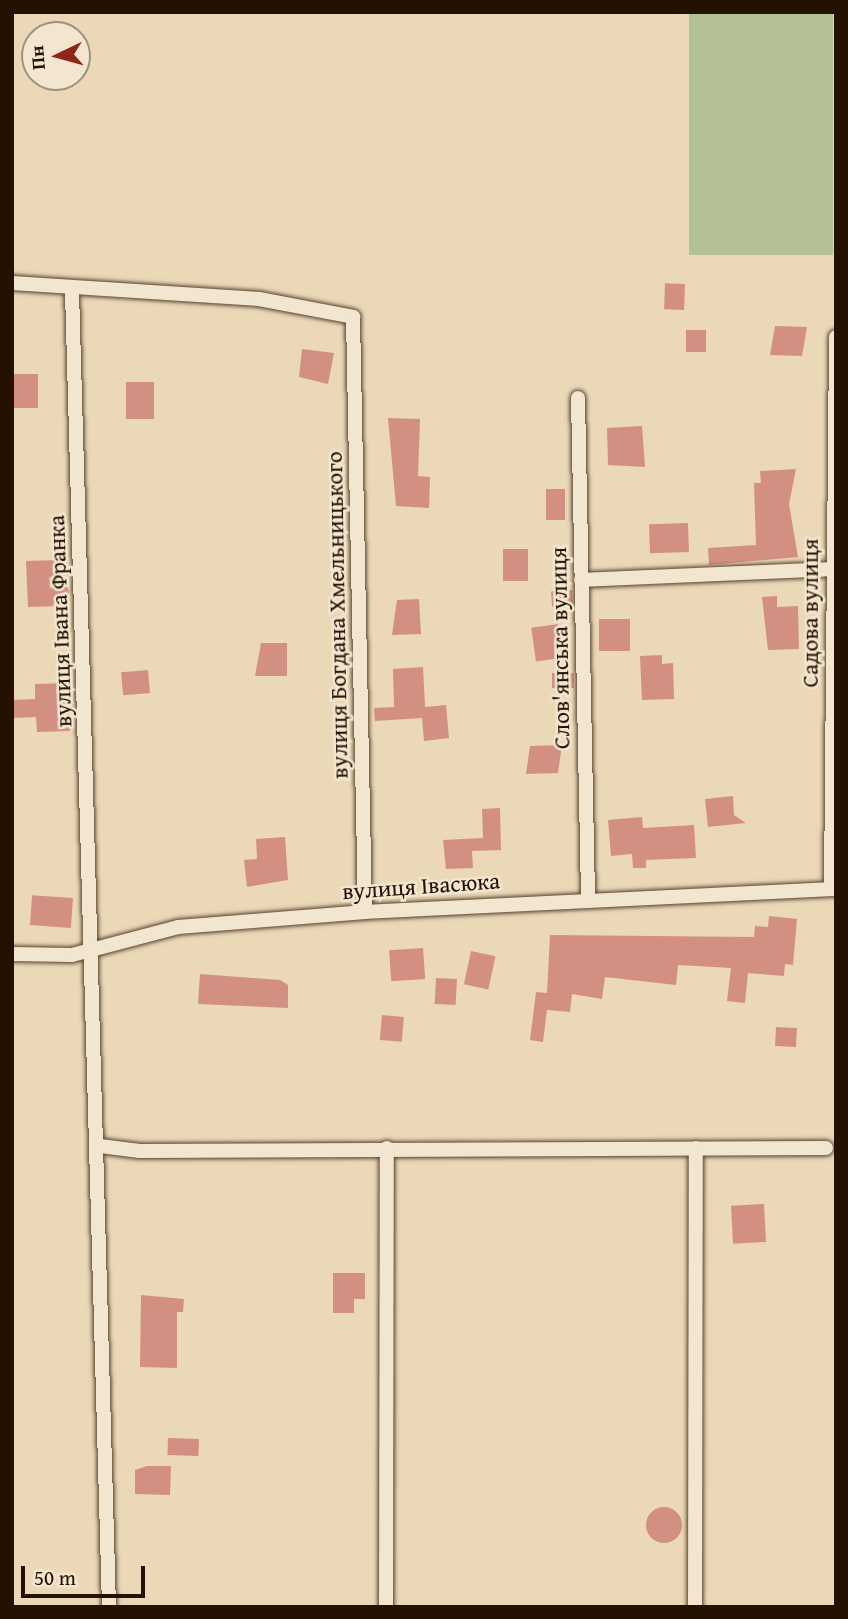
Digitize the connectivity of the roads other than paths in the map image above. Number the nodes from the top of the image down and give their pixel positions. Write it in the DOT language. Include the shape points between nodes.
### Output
graph roads {
  1 [pos="12,283"];
  2 [pos="72,291"];
  3 [pos="836,337"];
  4 [pos="578,398"];
  5 [pos="833,569"];
  6 [pos="581,580"];
  7 [pos="833,889"];
  8 [pos="588,898"];
  9 [pos="365,912"];
  10 [pos="93,949"];
  11 [pos="12,954"];
  12 [pos="100,1146"];
  13 [pos="387,1148"];
  14 [pos="696,1148"];
  15 [pos="826,1148"];
  16 [pos="110,1607"];
  17 [pos="386,1607"];
  18 [pos="695,1607"];
  1 -- 2 [label="street"];
  2 -- 9 [label="street, вулиця Богдана Хмельницького" via="259,299 352,317"];
  2 -- 10 [label="street, вулиця Івана Франка"];
  3 -- 5 [label="street, Садова вулиця"];
  4 -- 6 [label="street, Слов'янська вулиця"];
  5 -- 6 [label="street"];
  5 -- 7 [label="street, Садова вулиця"];
  6 -- 8 [label="street, Слов'янська вулиця"];
  7 -- 8 [label="street, вулиця Івасюка" via="765,897"];
  8 -- 9 [label="street, вулиця Івасюка"];
  9 -- 10 [label="street, вулиця Івасюка" via="178,927"];
  10 -- 11 [label="street, вулиця Івасюка"];
  10 -- 12 [label="street, вулиця Івана Франка" via="91,1070"];
  12 -- 13 [label="street" via="140,1151"];
  12 -- 16 [label="street, вулиця Івана Франка"];
  13 -- 14 [label="street"];
  13 -- 17 [label="street"];
  14 -- 15 [label="street"];
  14 -- 18 [label="street"];
}
